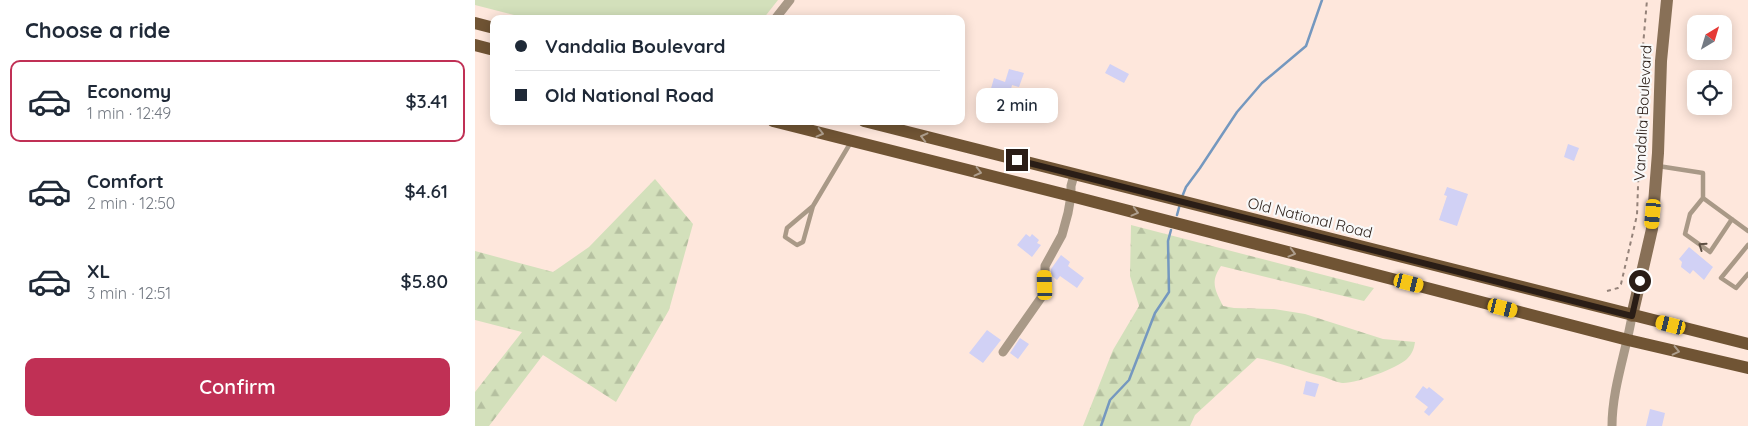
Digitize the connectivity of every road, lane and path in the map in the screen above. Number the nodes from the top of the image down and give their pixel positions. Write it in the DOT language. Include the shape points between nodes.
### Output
graph roads {
  1 [pos="790,0"];
  2 [pos="1647,0"];
  3 [pos="1667,0"];
  4 [pos="778,15"];
  5 [pos="475,23"];
  6 [pos="490,27"];
  7 [pos="475,45"];
  8 [pos="490,49"];
  9 [pos="789,125"];
  10 [pos="880,125"];
  11 [pos="852,141"];
  12 [pos="1657,166"];
  13 [pos="1074,175"];
  14 [pos="1071,196"];
  15 [pos="1703,198"];
  16 [pos="813,206"];
  17 [pos="1732,219"];
  18 [pos="1748,231"];
  19 [pos="1748,245"];
  20 [pos="1748,274"];
  21 [pos="1607,292"];
  22 [pos="1632,316"];
  23 [pos="1628,340"];
  24 [pos="1748,344"];
  25 [pos="1003,352"];
  26 [pos="1748,368"];
  27 [pos="1612,426"];
  1 -- 4 [label="street"];
  2 -- 21 [label="path" via="1637,215 1621,284"];
  3 -- 12 [label="street, Vandalia Boulevard"];
  5 -- 6 [label="main road"];
  7 -- 8 [label="main road"];
  9 -- 11 [label="main road, one-way"];
  13 -- 10 [label="main road, Old National Road, one-way"];
  11 -- 14 [label="main road, one-way"];
  11 -- 16 [label="lane"];
  12 -- 15 [label="lane" via="1703,173"];
  12 -- 22 [label="street, Vandalia Boulevard" via="1652,229"];
  13 -- 14 [label="street"];
  13 -- 22 [label="main road, Old National Road"];
  14 -- 23 [label="main road, one-way"];
  14 -- 25 [label="street" via="1061,235 1045,266 1043,295"];
  15 -- 17 [label="lane"];
  17 -- 15 [label="lane, one-way" via="1710,252 1685,234 1690,214"];
  16 -- 16 [label="lane" via="803,242 797,245 785,237 787,228"];
  17 -- 18 [label="lane"];
  19 -- 20 [label="lane" via="1721,278 1736,288"];
  22 -- 23 [label="street"];
  22 -- 24 [label="main road, Old National Road"];
  23 -- 26 [label="main road, one-way"];
  23 -- 27 [label="street" via="1612,408"];
}
